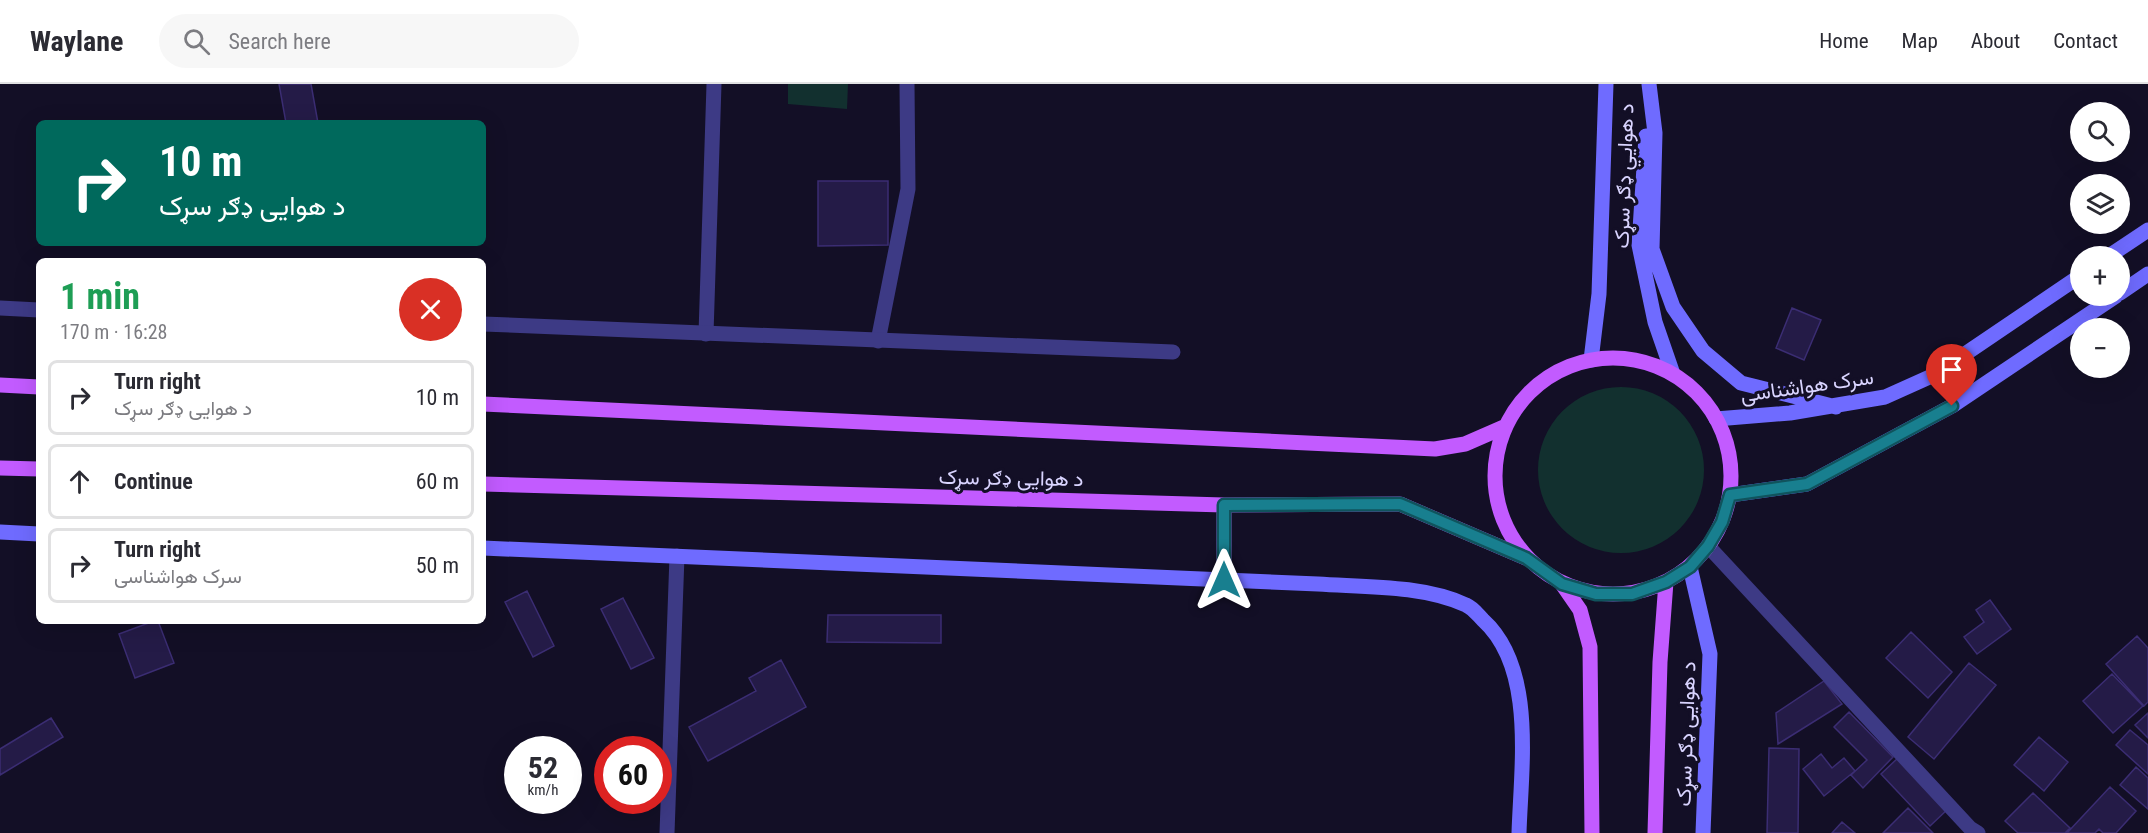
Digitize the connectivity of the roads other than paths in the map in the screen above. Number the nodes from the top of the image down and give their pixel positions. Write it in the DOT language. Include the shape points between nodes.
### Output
graph roads {
  1 [pos="714,84"];
  2 [pos="907,84"];
  3 [pos="1606,84"];
  4 [pos="1649,84"];
  5 [pos="2148,230"];
  6 [pos="2124,246"];
  7 [pos="2148,274"];
  8 [pos="2070,283"];
  9 [pos="2130,286"];
  10 [pos="2100,306"];
  11 [pos="0,308"];
  12 [pos="36,310"];
  13 [pos="486,324"];
  14 [pos="706,334"];
  15 [pos="878,341"];
  16 [pos="1173,352"];
  17 [pos="1591,360"];
  18 [pos="1673,374"];
  19 [pos="0,385"];
  20 [pos="36,387"];
  21 [pos="486,404"];
  22 [pos="1836,407"];
  23 [pos="1716,419"];
  24 [pos="1504,427"];
  25 [pos="0,468"];
  26 [pos="36,469"];
  27 [pos="486,484"];
  28 [pos="1730,495"];
  29 [pos="1224,505"];
  30 [pos="0,532"];
  31 [pos="36,534"];
  32 [pos="1708,546"];
  33 [pos="486,548"];
  34 [pos="677,556"];
  35 [pos="1526,558"];
  36 [pos="1690,567"];
  37 [pos="1224,580"];
  38 [pos="1666,582"];
  39 [pos="1562,584"];
  40 [pos="667,833"];
  41 [pos="1520,833"];
  42 [pos="1592,833"];
  43 [pos="1654,833"];
  44 [pos="1703,833"];
  45 [pos="1978,833"];
  1 -- 14 [label="street"];
  2 -- 15 [label="street" via="908,189"];
  3 -- 17 [label="main road, د هوايي ډګر سړک" via="1599,294"];
  4 -- 18 [label="main road, د هوايي ډګر سړک" via="1639,245 1655,322"];
  4 -- 22 [label="main road" via="1655,134 1652,249 1673,307 1703,351 1741,383"];
  5 -- 6 [label="main road"];
  7 -- 9 [label="main road"];
  8 -- 22 [label="main road, سرک هواشناسی" via="1934,375 1885,397"];
  10 -- 28 [label="main road" via="1952,406 1807,484"];
  11 -- 12 [label="street"];
  13 -- 14 [label="street"];
  14 -- 15 [label="street"];
  15 -- 16 [label="street"];
  17 -- 18 [label="main road" via="1638,361"];
  17 -- 24 [label="main road" via="1564,368 1540,383 1519,403"];
  18 -- 23 [label="main road" via="1696,391"];
  19 -- 20 [label="main road"];
  21 -- 24 [label="main road" via="1435,449 1466,444"];
  22 -- 23 [label="main road, سرک هواشناسی"];
  23 -- 28 [label="main road" via="1730,457"];
  24 -- 35 [label="main road" via="1495,461 1495,496 1506,530"];
  25 -- 26 [label="main road"];
  27 -- 29 [label="main road, د هوایی ډګر سړک"];
  28 -- 32 [label="main road" via="1722,522"];
  29 -- 35 [label="main road, د هوایی ډګر سړک" via="1400,504"];
  29 -- 37 [label="main road"];
  30 -- 31 [label="main road"];
  32 -- 36 [label="main road"];
  32 -- 45 [label="street"];
  33 -- 34 [label="main road"];
  34 -- 37 [label="main road"];
  34 -- 40 [label="street"];
  35 -- 39 [label="main road"];
  36 -- 38 [label="main road"];
  36 -- 44 [label="main road, د هوایی ډګر سړک" via="1710,654"];
  37 -- 41 [label="main road" via="1413,590 1468,605 1498,633 1516,670 1522,737"];
  38 -- 39 [label="main road" via="1632,594 1596,594"];
  38 -- 43 [label="main road"];
  39 -- 42 [label="main road" via="1580,610 1590,647"];
}
